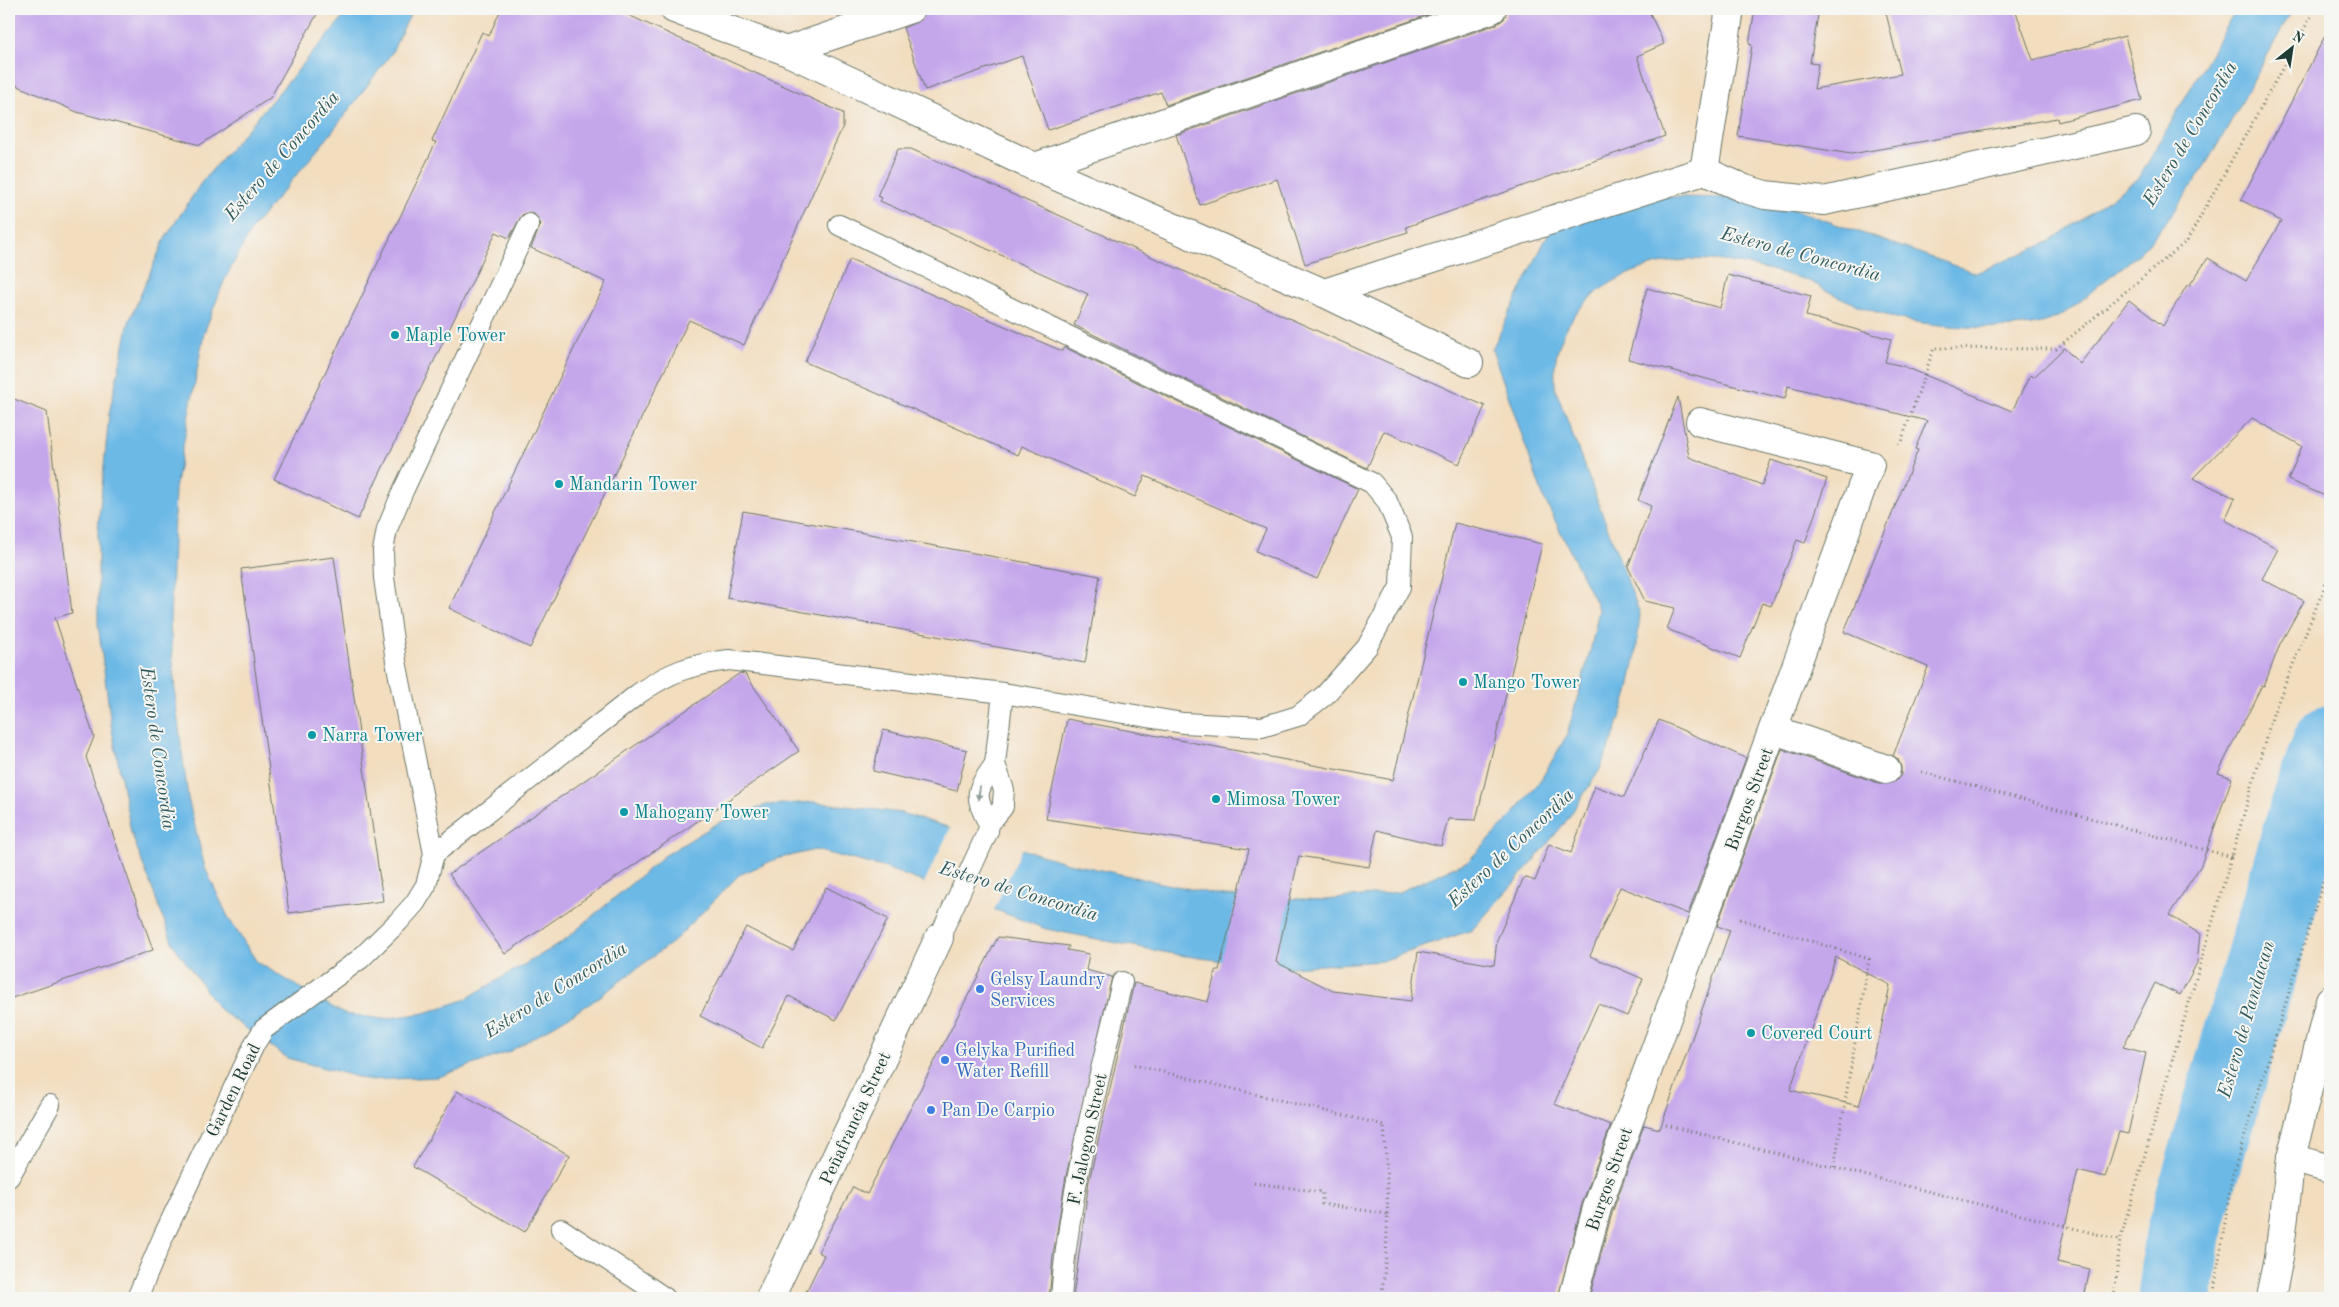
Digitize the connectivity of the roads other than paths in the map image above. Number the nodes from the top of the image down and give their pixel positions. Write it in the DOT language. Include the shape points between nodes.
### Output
graph roads {
  1 [pos="674,9"];
  2 [pos="910,9"];
  3 [pos="1492,9"];
  4 [pos="1730,9"];
  5 [pos="786,51"];
  6 [pos="2136,131"];
  7 [pos="1035,167"];
  8 [pos="1704,171"];
  9 [pos="840,225"];
  10 [pos="526,229"];
  11 [pos="1324,293"];
  12 [pos="1469,363"];
  13 [pos="1700,422"];
  14 [pos="1003,693"];
  15 [pos="1774,730"];
  16 [pos="1886,769"];
  17 [pos="434,854"];
  18 [pos="943,930"];
  19 [pos="1122,982"];
  20 [pos="2330,1005"];
  21 [pos="50,1105"];
  22 [pos="2291,1158"];
  23 [pos="2330,1168"];
  24 [pos="9,1177"];
  25 [pos="561,1229"];
  26 [pos="137,1298"];
  27 [pos="665,1298"];
  28 [pos="770,1298"];
  29 [pos="1060,1298"];
  30 [pos="1573,1298"];
  31 [pos="2271,1298"];
  1 -- 5 [label="street"];
  2 -- 5 [label="street"];
  3 -- 7 [label="street"];
  4 -- 8 [label="street"];
  5 -- 7 [label="street"];
  6 -- 8 [label="street" via="1824,201 1765,195"];
  7 -- 11 [label="street"];
  8 -- 11 [label="street"];
  9 -- 14 [label="lane" via="1372,483 1387,501 1402,537 1400,587 1367,647 1325,696 1298,716 1262,728 1183,723"];
  10 -- 17 [label="lane" via="403,491 388,529 384,551 384,578 396,662"];
  11 -- 12 [label="street"];
  13 -- 15 [label="street, Burgos Street" via="1870,466"];
  14 -- 17 [label="lane" via="729,660 693,665 675,671 646,689"];
  14 -- 18 [label="lane" via="995,764 1004,790 1003,807 989,827"];
  15 -- 16 [label="street"];
  15 -- 30 [label="street, Burgos Street" via="1597,1208"];
  17 -- 26 [label="lane, Garden Road" via="426,886 415,903 360,959 264,1029 254,1043"];
  18 -- 28 [label="street, Peñafrancia Street"];
  19 -- 29 [label="lane, F. Jalogon Street" via="1080,1161"];
  20 -- 22 [label="street"];
  21 -- 24 [label="lane"];
  22 -- 23 [label="street"];
  22 -- 31 [label="street"];
  25 -- 27 [label="lane"];
}
